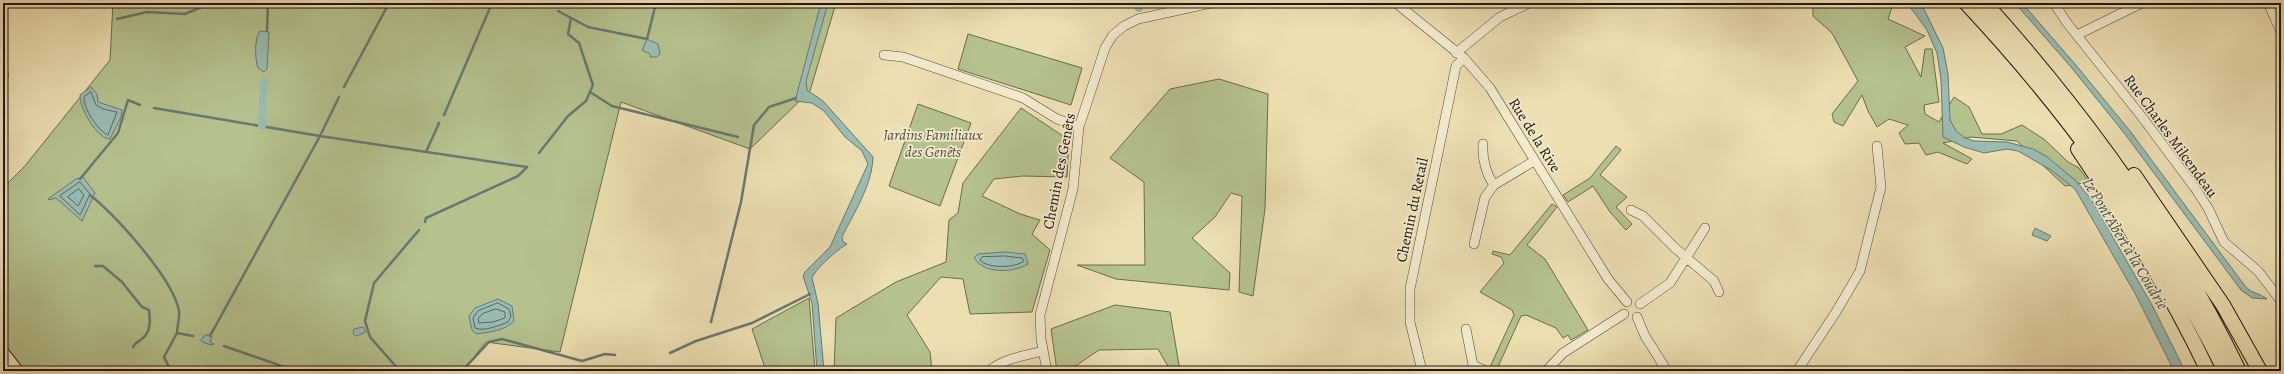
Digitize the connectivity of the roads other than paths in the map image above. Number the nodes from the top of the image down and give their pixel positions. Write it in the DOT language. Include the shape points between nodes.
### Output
graph roads {
  1 [pos="1211,3"];
  2 [pos="1396,3"];
  3 [pos="1529,3"];
  4 [pos="1966,3"];
  5 [pos="1984,3"];
  6 [pos="2054,3"];
  7 [pos="2142,3"];
  8 [pos="2268,3"];
  9 [pos="2281,32"];
  10 [pos="2077,35"];
  11 [pos="884,55"];
  12 [pos="1460,55"];
  13 [pos="2032,76"];
  14 [pos="2053,82"];
  15 [pos="1079,127"];
  16 [pos="1483,144"];
  17 [pos="1877,146"];
  18 [pos="1534,161"];
  19 [pos="1494,185"];
  20 [pos="1631,210"];
  21 [pos="1705,228"];
  22 [pos="1474,244"];
  23 [pos="1686,258"];
  24 [pos="1719,292"];
  25 [pos="2281,301"];
  26 [pos="1627,302"];
  27 [pos="1640,304"];
  28 [pos="1624,314"];
  29 [pos="1637,317"];
  30 [pos="1466,329"];
  31 [pos="1043,351"];
  32 [pos="3,353"];
  33 [pos="17,371"];
  34 [pos="988,371"];
  35 [pos="1047,371"];
  36 [pos="1422,371"];
  37 [pos="1486,371"];
  38 [pos="1546,371"];
  39 [pos="1667,371"];
  40 [pos="1797,371"];
  41 [pos="2208,371"];
  42 [pos="2225,371"];
  43 [pos="2239,371"];
  44 [pos="2260,371"];
  1 -- 15 [label="street, Chemin des Genêts" via="1138,19 1113,35 1106,48"];
  2 -- 12 [label="street, Rue de la Rive"];
  3 -- 12 [label="street" via="1500,17"];
  4 -- 13 [label="highway"];
  5 -- 14 [label="highway"];
  6 -- 10 [label="street, Rue Charles Milcendeau"];
  7 -- 10 [label="street"];
  8 -- 9 [label="street"];
  10 -- 25 [label="street, Rue Charles Milcendeau" via="2194,188 2208,208 2224,242 2258,271"];
  11 -- 15 [label="street" via="902,57 1023,98 1057,120"];
  12 -- 18 [label="street, Rue de la Rive" via="1490,88"];
  12 -- 36 [label="street, Chemin du Retail" via="1410,289 1410,322"];
  13 -- 41 [label="highway" via="2133,234 2171,298"];
  13 -- 42 [label="highway" via="2088,148 2135,215 2175,279"];
  14 -- 43 [label="highway" via="2098,140 2162,233 2209,313"];
  14 -- 44 [label="highway" via="2072,95 2140,183 2223,305"];
  15 -- 31 [label="street, Chemin des Genêts" via="1073,189 1040,315"];
  16 -- 19 [label="street" via="1482,153"];
  17 -- 40 [label="street" via="1882,187 1860,271"];
  18 -- 19 [label="street"];
  18 -- 26 [label="street, Rue de la Rive" via="1608,279"];
  19 -- 22 [label="street" via="1485,197"];
  20 -- 23 [label="street" via="1643,216"];
  21 -- 23 [label="street"];
  23 -- 24 [label="street" via="1714,281"];
  23 -- 27 [label="street" via="1670,283"];
  26 -- 27 [label="street" via="1634,300"];
  26 -- 28 [label="street" via="1623,307"];
  27 -- 29 [label="street" via="1640,313"];
  28 -- 29 [label="street" via="1632,318"];
  28 -- 38 [label="street" via="1563,353"];
  29 -- 39 [label="street" via="1645,336"];
  30 -- 37 [label="street" via="1473,365"];
  31 -- 34 [label="street" via="1009,359"];
  31 -- 35 [label="street, Chemin des Genêts"];
  32 -- 33 [label="main road"];
}
